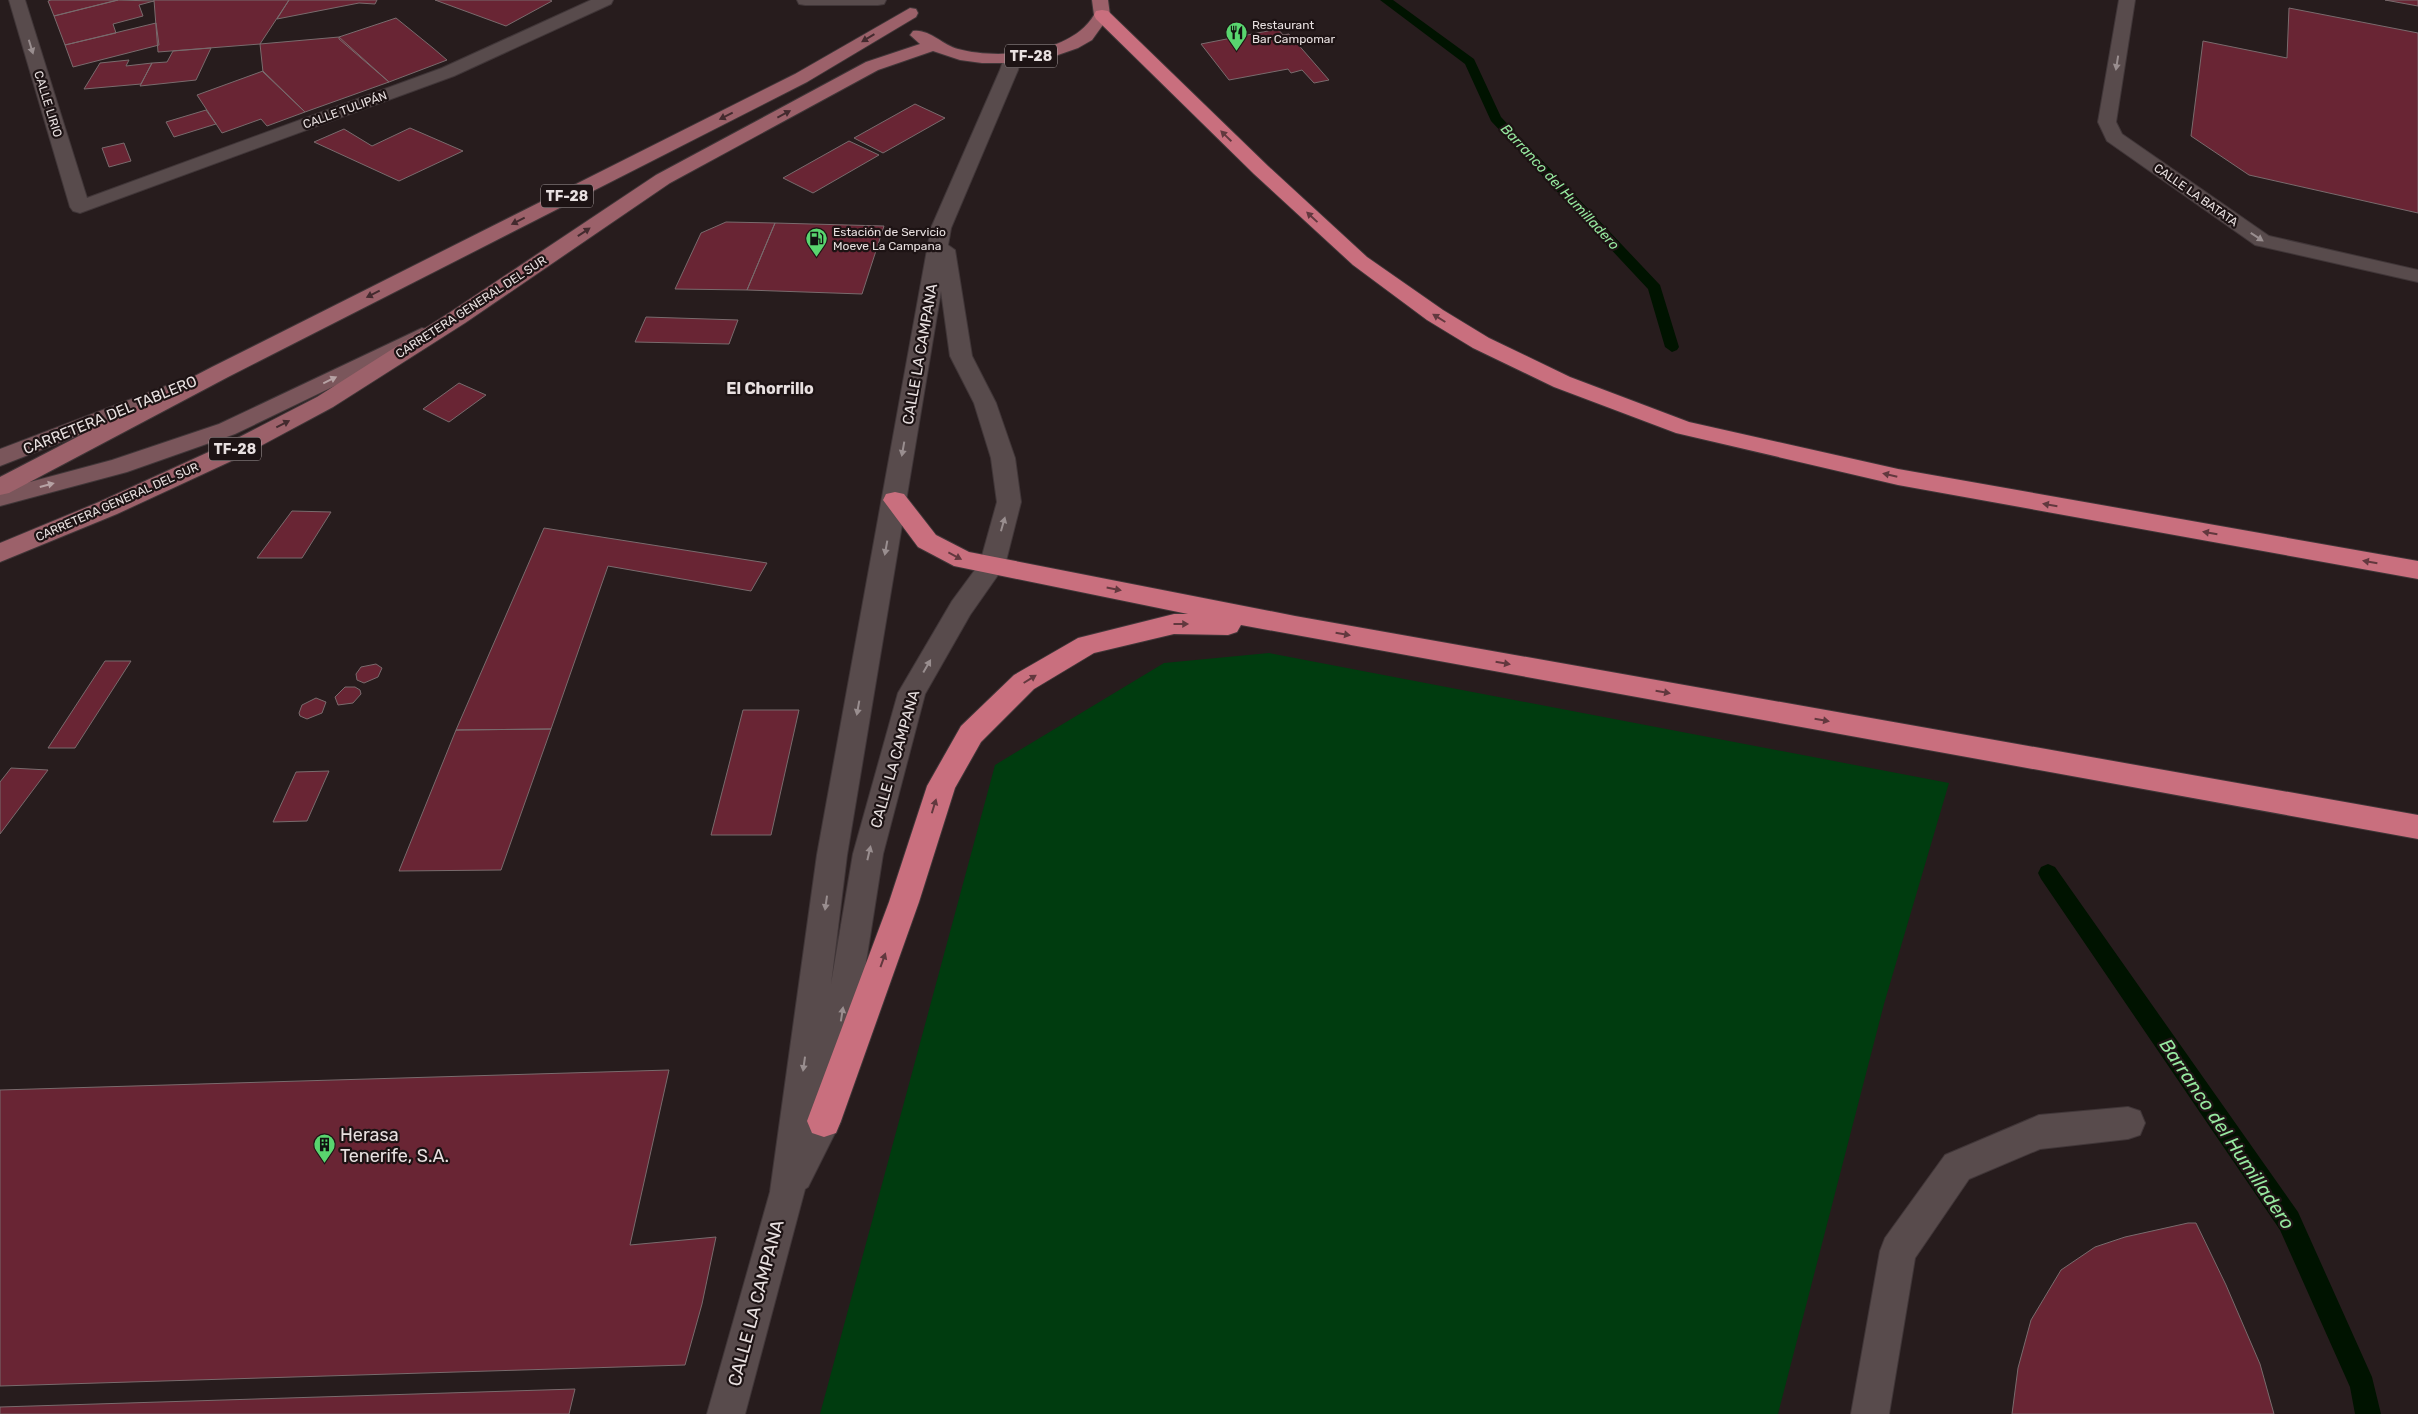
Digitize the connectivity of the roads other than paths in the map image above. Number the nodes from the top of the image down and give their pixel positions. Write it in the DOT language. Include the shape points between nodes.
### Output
graph roads {
  1 [pos="17,0"];
  2 [pos="605,0"];
  3 [pos="805,0"];
  4 [pos="878,0"];
  5 [pos="913,7"];
  6 [pos="1101,8"];
  7 [pos="2126,8"];
  8 [pos="933,46"];
  9 [pos="1011,59"];
  10 [pos="80,208"];
  11 [pos="941,228"];
  12 [pos="2418,276"];
  13 [pos="457,318"];
  14 [pos="220,372"];
  15 [pos="0,458"];
  16 [pos="0,487"];
  17 [pos="0,498"];
  18 [pos="895,500"];
  19 [pos="0,554"];
  20 [pos="992,565"];
  21 [pos="2418,570"];
  22 [pos="1295,626"];
  23 [pos="2418,827"];
  24 [pos="824,1121"];
  25 [pos="2128,1123"];
  26 [pos="787,1192"];
  27 [pos="726,1414"];
  28 [pos="1870,1414"];
  1 -- 10 [label="street, CALLE LIRIO, one-way"];
  2 -- 10 [label="street, CALLE TULIPÁN" via="448,72"];
  3 -- 4 [label="street"];
  5 -- 8 [label="main road, TF-28" via="914,31"];
  5 -- 14 [label="main road, TF-28, one-way" via="801,78"];
  6 -- 9 [label="main road, TF-28" via="1092,31 1070,45"];
  21 -- 6 [label="highway, one-way" via="1898,477 1684,428 1562,382 1473,339 1360,261 1261,170"];
  7 -- 12 [label="street, CALLE LA BATATA, one-way" via="2108,122 2114,137 2262,241"];
  8 -- 9 [label="main road, TF-28" via="966,56"];
  13 -- 8 [label="main road, CARRETERA GENERAL DEL SUR / TF-28, one-way" via="663,179 872,66"];
  9 -- 11 [label="street, CALLE LA CAMPANA"];
  11 -- 18 [label="street, CALLE LA CAMPANA, one-way"];
  20 -- 11 [label="street, CALLE LA CAMPANA, one-way" via="1009,502 1003,458 985,403 961,356"];
  17 -- 13 [label="main road, one-way" via="119,466 227,429"];
  19 -- 13 [label="main road, CARRETERA GENERAL DEL SUR / TF-28, one-way" via="108,508 325,402"];
  14 -- 15 [label="main road, CARRETERA DEL TABLERO"];
  14 -- 16 [label="main road, TF-28"];
  18 -- 20 [label="highway, one-way" via="927,540 962,560"];
  18 -- 26 [label="street, CALLE LA CAMPANA, one-way" via="832,855"];
  20 -- 22 [label="highway, one-way"];
  24 -- 20 [label="street, CALLE LA CAMPANA, one-way" via="868,854 912,693 961,608"];
  22 -- 23 [label="highway, one-way"];
  24 -- 22 [label="highway, one-way" via="904,902 941,786 971,734 1024,682 1087,645 1174,624"];
  24 -- 26 [label="street, CALLE LA CAMPANA"];
  25 -- 28 [label="street" via="2039,1132 1957,1167 1898,1251"];
  26 -- 27 [label="street, CALLE LA CAMPANA"];
}
